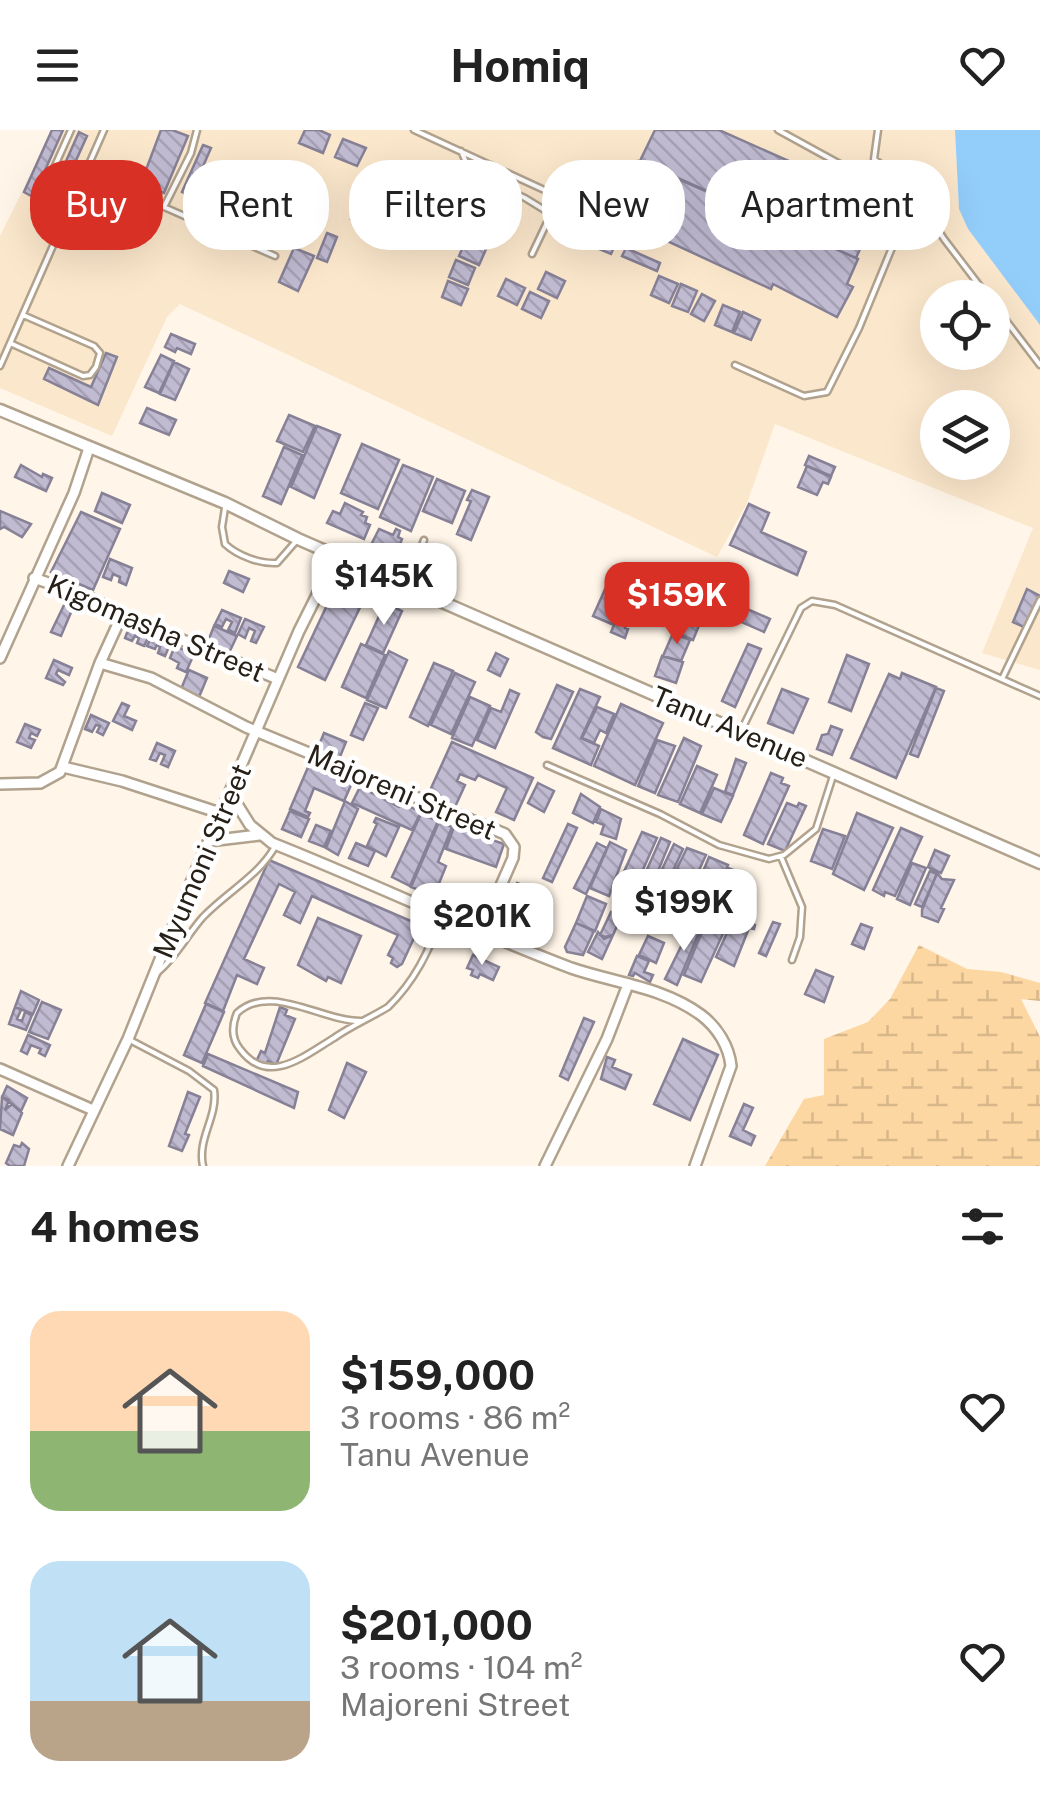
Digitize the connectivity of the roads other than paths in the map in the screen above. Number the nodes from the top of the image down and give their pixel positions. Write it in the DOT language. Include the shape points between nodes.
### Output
graph roads {
  1 [pos="71,130"];
  2 [pos="104,130"];
  3 [pos="197,130"];
  4 [pos="414,130"];
  5 [pos="778,130"];
  6 [pos="878,130"];
  7 [pos="460,150"];
  8 [pos="59,160"];
  9 [pos="91,160"];
  10 [pos="832,160"];
  11 [pos="875,160"];
  12 [pos="542,187"];
  13 [pos="164,207"];
  14 [pos="542,208"];
  15 [pos="542,234"];
  16 [pos="950,245"];
  17 [pos="52,250"];
  18 [pos="891,250"];
  19 [pos="532,254"];
  20 [pos="275,256"];
  21 [pos="976,280"];
  22 [pos="23,315"];
  23 [pos="1010,325"];
  24 [pos="10,343"];
  25 [pos="735,364"];
  26 [pos="1040,365"];
  27 [pos="0,366"];
  28 [pos="0,410"];
  29 [pos="89,448"];
  30 [pos="226,503"];
  31 [pos="298,538"];
  32 [pos="424,540"];
  33 [pos="333,554"];
  34 [pos="34,578"];
  35 [pos="406,585"];
  36 [pos="1040,600"];
  37 [pos="122,615"];
  38 [pos="0,658"];
  39 [pos="100,663"];
  40 [pos="278,679"];
  41 [pos="1002,680"];
  42 [pos="1040,696"];
  43 [pos="257,731"];
  44 [pos="740,733"];
  45 [pos="547,765"];
  46 [pos="63,767"];
  47 [pos="834,772"];
  48 [pos="0,784"];
  49 [pos="230,793"];
  50 [pos="220,814"];
  51 [pos="259,835"];
  52 [pos="210,841"];
  53 [pos="276,844"];
  54 [pos="780,857"];
  55 [pos="1040,863"];
  56 [pos="443,916"];
  57 [pos="481,931"];
  58 [pos="792,960"];
  59 [pos="154,975"];
  60 [pos="627,986"];
  61 [pos="362,1021"];
  62 [pos="128,1040"];
  63 [pos="0,1069"];
  64 [pos="93,1110"];
  65 [pos="68,1166"];
  66 [pos="203,1166"];
  67 [pos="545,1166"];
  68 [pos="694,1166"];
  1 -- 8 [label="lane"];
  2 -- 9 [label="lane"];
  3 -- 13 [label="lane"];
  4 -- 7 [label="lane"];
  5 -- 10 [label="lane"];
  6 -- 11 [label="lane"];
  7 -- 12 [label="lane"];
  7 -- 14 [label="lane" via="472,173"];
  13 -- 20 [label="lane"];
  15 -- 19 [label="lane"];
  16 -- 21 [label="lane"];
  17 -- 22 [label="lane"];
  18 -- 25 [label="lane" via="827,392 792,393"];
  22 -- 24 [label="lane"];
  22 -- 24 [label="lane" via="94,346 98,362 84,376"];
  23 -- 26 [label="lane"];
  24 -- 27 [label="lane"];
  28 -- 29 [label="street, Tanu Avenue"];
  29 -- 30 [label="street, Tanu Avenue"];
  29 -- 34 [label="street"];
  30 -- 31 [label="street, Tanu Avenue"];
  30 -- 31 [label="lane" via="222,532 230,549 274,564"];
  31 -- 33 [label="street, Tanu Avenue"];
  32 -- 35 [label="lane"];
  33 -- 35 [label="street, Tanu Avenue"];
  33 -- 40 [label="street, Myumoni Street"];
  34 -- 37 [label="street, Kigomasha Street"];
  34 -- 38 [label="street"];
  35 -- 44 [label="street, Tanu Avenue"];
  36 -- 41 [label="lane"];
  37 -- 39 [label="street"];
  37 -- 40 [label="street, Kigomasha Street"];
  39 -- 43 [label="street" via="165,684"];
  39 -- 46 [label="street"];
  40 -- 43 [label="street, Myumoni Street"];
  41 -- 42 [label="lane"];
  41 -- 44 [label="lane" via="835,605 812,601 801,608"];
  43 -- 49 [label="street, Myumoni Street"];
  43 -- 57 [label="street, Majoreni Street" via="508,837 511,865"];
  44 -- 47 [label="street, Tanu Avenue"];
  45 -- 54 [label="lane" via="719,845"];
  46 -- 48 [label="street" via="40,782"];
  46 -- 50 [label="street"];
  47 -- 54 [label="lane" via="816,829"];
  47 -- 55 [label="street, Tanu Avenue"];
  49 -- 50 [label="street, Myumoni Street"];
  49 -- 51 [label="street"];
  50 -- 52 [label="street, Myumoni Street"];
  51 -- 52 [label="street"];
  51 -- 53 [label="street"];
  52 -- 59 [label="street, Myumoni Street"];
  53 -- 56 [label="street"];
  53 -- 59 [label="lane" via="260,870 226,894"];
  54 -- 58 [label="lane" via="802,907"];
  56 -- 57 [label="street"];
  56 -- 61 [label="lane" via="406,989"];
  57 -- 60 [label="street"];
  59 -- 62 [label="street, Myumoni Street"];
  60 -- 67 [label="street"];
  60 -- 68 [label="street" via="656,991 697,1012 729,1053 730,1075"];
  61 -- 61 [label="lane" via="294,1064 274,1068 251,1062 235,1043 237,1013 254,1002"];
  62 -- 64 [label="street, Myumoni Street"];
  62 -- 66 [label="lane" via="214,1090 200,1147"];
  63 -- 64 [label="street"];
  64 -- 65 [label="street, Myumoni Street"];
}
